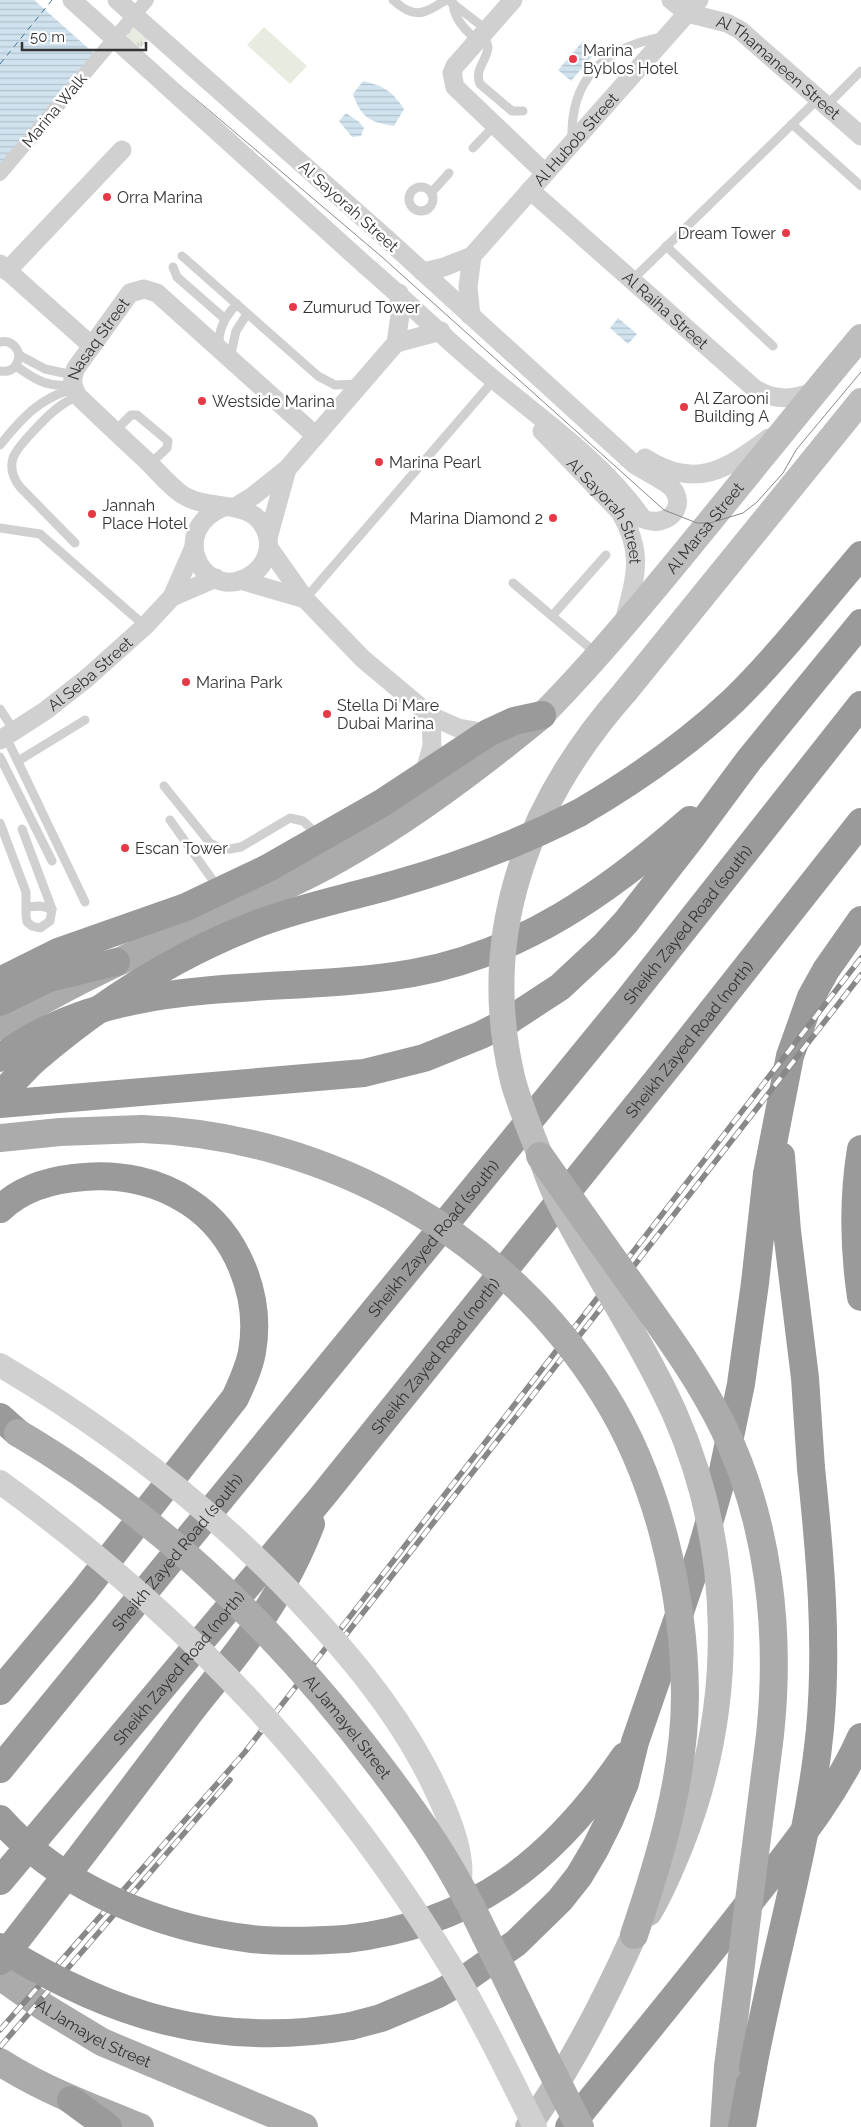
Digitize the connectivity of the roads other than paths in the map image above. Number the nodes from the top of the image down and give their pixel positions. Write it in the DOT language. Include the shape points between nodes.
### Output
graph roads {
  1 [pos="72,0"];
  2 [pos="117,0"];
  3 [pos="148,0"];
  4 [pos="393,0"];
  5 [pos="513,0"];
  6 [pos="671,0"];
  7 [pos="449,1"];
  8 [pos="693,7"];
  9 [pos="481,36"];
  10 [pos="667,36"];
  11 [pos="861,71"];
  12 [pos="823,101"];
  13 [pos="523,111"];
  14 [pos="792,124"];
  15 [pos="495,125"];
  16 [pos="861,136"];
  17 [pos="572,142"];
  18 [pos="473,148"];
  19 [pos="122,150"];
  20 [pos="449,173"];
  21 [pos="546,173"];
  22 [pos="0,174"];
  23 [pos="861,186"];
  24 [pos="530,190"];
  25 [pos="431,193"];
  26 [pos="666,246"];
  27 [pos="182,256"];
  28 [pos="472,256"];
  29 [pos="173,267"];
  30 [pos="4,268"];
  31 [pos="422,272"];
  32 [pos="631,280"];
  33 [pos="399,294"];
  34 [pos="237,304"];
  35 [pos="247,314"];
  36 [pos="471,316"];
  37 [pos="225,318"];
  38 [pos="441,332"];
  39 [pos="861,336"];
  40 [pos="0,342"];
  41 [pos="396,343"];
  42 [pos="92,346"];
  43 [pos="773,346"];
  44 [pos="225,354"];
  45 [pos="20,355"];
  46 [pos="16,366"];
  47 [pos="0,371"];
  48 [pos="361,384"];
  49 [pos="501,385"];
  50 [pos="74,386"];
  51 [pos="815,392"];
  52 [pos="861,401"];
  53 [pos="579,412"];
  54 [pos="790,423"];
  55 [pos="115,431"];
  56 [pos="316,436"];
  57 [pos="0,445"];
  58 [pos="150,464"];
  59 [pos="287,469"];
  60 [pos="181,493"];
  61 [pos="229,507"];
  62 [pos="0,528"];
  63 [pos="195,539"];
  64 [pos="75,543"];
  65 [pos="268,543"];
  66 [pos="606,555"];
  67 [pos="861,555"];
  68 [pos="216,578"];
  69 [pos="240,580"];
  70 [pos="513,584"];
  71 [pos="172,598"];
  72 [pos="305,599"];
  73 [pos="552,616"];
  74 [pos="861,623"];
  75 [pos="145,626"];
  76 [pos="623,626"];
  77 [pos="599,656"];
  78 [pos="861,705"];
  79 [pos="0,709"];
  80 [pos="542,714"];
  81 [pos="431,716"];
  82 [pos="85,720"];
  83 [pos="488,733"];
  84 [pos="7,736"];
  85 [pos="0,756"];
  86 [pos="749,760"];
  87 [pos="18,761"];
  88 [pos="424,775"];
  89 [pos="164,786"];
  90 [pos="170,820"];
  91 [pos="861,822"];
  92 [pos="0,823"];
  93 [pos="22,829"];
  94 [pos="322,838"];
  95 [pos="52,861"];
  96 [pos="221,891"];
  97 [pos="85,902"];
  98 [pos="27,907"];
  99 [pos="52,909"];
  100 [pos="861,920"];
  101 [pos="116,962"];
  102 [pos="0,981"];
  103 [pos="0,1002"];
  104 [pos="0,1026"];
  105 [pos="0,1058"];
  106 [pos="0,1095"];
  107 [pos="0,1104"];
  108 [pos="779,1117"];
  109 [pos="0,1138"];
  110 [pos="861,1149"];
  111 [pos="540,1156"];
  112 [pos="2,1207"];
  113 [pos="861,1297"];
  114 [pos="0,1365"];
  115 [pos="6,1425"];
  116 [pos="0,1482"];
  117 [pos="321,1498"];
  118 [pos="0,1691"];
  119 [pos="861,1738"];
  120 [pos="635,1742"];
  121 [pos="0,1769"];
  122 [pos="0,1818"];
  123 [pos="0,1881"];
  124 [pos="460,1885"];
  125 [pos="634,1934"];
  126 [pos="0,1947"];
  127 [pos="0,1961"];
  128 [pos="0,1976"];
  129 [pos="0,2062"];
  130 [pos="741,2067"];
  131 [pos="71,2100"];
  132 [pos="108,2127"];
  133 [pos="140,2127"];
  134 [pos="304,2127"];
  135 [pos="528,2127"];
  136 [pos="535,2127"];
  137 [pos="569,2127"];
  138 [pos="580,2127"];
  139 [pos="724,2127"];
  140 [pos="742,2127"];
  1 -- 33 [label="street, Al Sayorah Street, bridge"];
  2 -- 31 [label="street, Al Sayorah Street, bridge"];
  3 -- 22 [label="street, Marina Walk"];
  4 -- 7 [label="lane" via="404,10 421,13"];
  5 -- 9 [label="street"];
  6 -- 8 [label="street"];
  7 -- 9 [label="lane"];
  7 -- 9 [label="lane" via="460,24"];
  8 -- 10 [label="street, Al Hubob Street"];
  8 -- 12 [label="street, Al Thamaneen Street" via="740,30"];
  9 -- 13 [label="lane" via="488,47 479,68 480,84 512,111"];
  9 -- 15 [label="street" via="455,66 452,80 455,87"];
  10 -- 17 [label="street, Al Hubob Street"];
  10 -- 17 [label="lane" via="626,48 590,73 576,103"];
  11 -- 12 [label="lane"];
  12 -- 14 [label="lane"];
  12 -- 16 [label="street, Al Thamaneen Street"];
  14 -- 23 [label="lane"];
  14 -- 26 [label="lane"];
  15 -- 18 [label="lane"];
  15 -- 21 [label="street"];
  17 -- 21 [label="street, Al Hubob Street"];
  19 -- 30 [label="street"];
  20 -- 25 [label="lane"];
  21 -- 24 [label="street, Al Hubob Street"];
  24 -- 28 [label="street, Al Hubob Street"];
  24 -- 32 [label="street, Al Raiha Street"];
  26 -- 32 [label="lane"];
  26 -- 43 [label="lane"];
  27 -- 34 [label="lane"];
  28 -- 31 [label="street, Al Hubob Street"];
  28 -- 36 [label="street" via="468,287"];
  29 -- 37 [label="lane" via="177,277"];
  30 -- 42 [label="street"];
  31 -- 36 [label="street, Al Sayorah Street"];
  32 -- 51 [label="street, Al Raiha Street" via="755,389 771,397 786,399"];
  33 -- 38 [label="street, Al Sayorah Street"];
  33 -- 41 [label="street"];
  34 -- 35 [label="lane"];
  34 -- 37 [label="lane"];
  35 -- 44 [label="lane"];
  35 -- 48 [label="lane" via="326,382 344,386"];
  36 -- 53 [label="street, Al Sayorah Street"];
  37 -- 44 [label="lane" via="219,333"];
  38 -- 41 [label="street"];
  38 -- 49 [label="street, Al Sayorah Street"];
  39 -- 51 [label="main road, Al Marsa Street"];
  40 -- 45 [label="lane" via="14,345"];
  41 -- 48 [label="street"];
  42 -- 44 [label="street, Nasaq Street" via="130,293 144,289 157,293"];
  42 -- 50 [label="street, Nasaq Street"];
  44 -- 56 [label="street, Nasaq Street"];
  45 -- 46 [label="lane"];
  45 -- 50 [label="lane"];
  46 -- 47 [label="lane"];
  46 -- 50 [label="lane" via="48,385"];
  48 -- 56 [label="street"];
  49 -- 53 [label="street, Al Sayorah Street" via="612,480 643,519 660,523 667,520 677,504 676,494 670,486 634,464"];
  49 -- 72 [label="lane"];
  49 -- 76 [label="street, Al Sayorah Street" via="524,414 620,512 629,527 637,562"];
  50 -- 55 [label="street, Nasaq Street"];
  50 -- 57 [label="lane" via="35,406"];
  50 -- 64 [label="lane" via="15,453 12,468 20,487"];
  51 -- 54 [label="main road, Al Marsa Street"];
  52 -- 111 [label="main road, bridge" via="584,742 550,796 524,855 507,916 502,971 504,1025 516,1088"];
  53 -- 54 [label="street, Al Sayorah Street" via="604,426 658,466 690,475 721,470 737,462"];
  54 -- 76 [label="main road, Al Marsa Street"];
  55 -- 58 [label="street, Nasaq Street"];
  55 -- 58 [label="lane" via="131,416 137,415 168,441 167,448"];
  56 -- 59 [label="street"];
  58 -- 60 [label="street, Nasaq Street"];
  59 -- 61 [label="street" via="259,492"];
  59 -- 65 [label="street"];
  60 -- 61 [label="street, Nasaq Street" via="209,505"];
  60 -- 63 [label="street, Nasaq Street"];
  61 -- 63 [label="street" via="212,512 203,520"];
  61 -- 65 [label="street" via="246,510 257,517 264,526"];
  62 -- 75 [label="lane" via="40,534"];
  63 -- 68 [label="street" via="200,566"];
  63 -- 71 [label="street, Al Seba Street"];
  65 -- 69 [label="street" via="266,559 260,569"];
  65 -- 72 [label="street"];
  66 -- 73 [label="lane"];
  67 -- 106 [label="highway, bridge" via="734,700 675,750 612,794 545,831 474,860 291,912 206,945 94,1012 32,1062"];
  68 -- 69 [label="street" via="232,582"];
  68 -- 71 [label="street, Al Seba Street"];
  69 -- 72 [label="street"];
  70 -- 73 [label="lane"];
  71 -- 75 [label="street, Al Seba Street"];
  72 -- 81 [label="street" via="363,660"];
  73 -- 77 [label="lane"];
  74 -- 86 [label="highway"];
  75 -- 84 [label="street, Al Seba Street" via="87,678"];
  76 -- 77 [label="main road, Al Marsa Street"];
  77 -- 80 [label="main road, Al Marsa Street"];
  78 -- 121 [label="highway, Sheikh Zayed Road (south)" via="622,1007"];
  79 -- 84 [label="lane"];
  80 -- 83 [label="highway" via="514,721"];
  80 -- 101 [label="main road" via="468,774 356,848 269,894"];
  81 -- 83 [label="street" via="458,728"];
  81 -- 88 [label="street" via="432,746"];
  82 -- 87 [label="lane"];
  83 -- 88 [label="highway"];
  84 -- 87 [label="lane"];
  85 -- 95 [label="lane"];
  86 -- 105 [label="highway" via="690,820 626,873 557,920 502,947 413,973 199,992 112,1006 59,1024"];
  86 -- 107 [label="highway" via="605,945 560,987 508,1021 474,1038 424,1058 364,1073"];
  87 -- 97 [label="lane"];
  88 -- 94 [label="highway" via="382,804"];
  89 -- 94 [label="lane" via="210,843 222,849 241,847 290,818 303,821"];
  90 -- 96 [label="lane"];
  91 -- 117 [label="highway, Sheikh Zayed Road (north)"];
  92 -- 98 [label="lane" via="24,884"];
  93 -- 99 [label="lane"];
  94 -- 96 [label="highway"];
  96 -- 102 [label="highway" via="58,952"];
  98 -- 99 [label="lane"];
  98 -- 99 [label="lane" via="28,922 36,927 48,924"];
  100 -- 108 [label="highway" via="826,970 799,1026 783,1086"];
  101 -- 103 [label="highway" via="49,978"];
  101 -- 104 [label="main road" via="51,995"];
  108 -- 120 [label="highway" via="766,1184 749,1334 731,1434 701,1551"];
  108 -- 130 [label="highway, bridge" via="784,1202 805,1378 822,1594 823,1682 808,1818 770,1980"];
  109 -- 125 [label="main road, bridge" via="101,1129 179,1130 253,1143 324,1164 392,1195 455,1235 512,1282 563,1336 605,1395 644,1475 662,1531 681,1635 685,1696 680,1755 663,1837"];
  110 -- 113 [label="highway" via="856,1226"];
  111 -- 125 [label="main road, bridge" via="566,1214 637,1338 674,1413 701,1486 716,1562 721,1614 720,1666 715,1718 701,1789 664,1885"];
  111 -- 130 [label="main road, bridge" via="710,1401 736,1458 759,1534 773,1624 774,1691"];
  112 -- 118 [label="highway" via="48,1183 72,1178 121,1177 168,1191 208,1217 233,1250 247,1279 254,1328 246,1376 235,1398 84,1591"];
  114 -- 124 [label="street, bridge" via="77,1413 162,1475 242,1544 316,1619 379,1695 419,1758 440,1800 455,1841 460,1862"];
  115 -- 124 [label="main road, Al Jamayel Street, bridge" via="84,1475 146,1521 262,1630 318,1689 369,1752"];
  116 -- 136 [label="street, bridge" via="93,1552 164,1614 249,1698 318,1777 381,1860 439,1948 484,2026"];
  117 -- 123 [label="highway, Sheikh Zayed Road (north)"];
  117 -- 127 [label="highway" via="300,1552 255,1628"];
  119 -- 137 [label="highway" via="844,1773 817,1815"];
  120 -- 122 [label="highway, bridge" via="601,1789 566,1829 526,1868 503,1884 463,1908 429,1922 346,1939 254,1939 163,1920 79,1881 28,1845"];
  120 -- 126 [label="highway, bridge" via="618,1802 579,1876 539,1923 491,1962 452,1987 410,2007 351,2026 318,2032 252,2034 186,2026 122,2009 91,1996"];
  124 -- 138 [label="main road, Al Jamayel Street, bridge"];
  125 -- 135 [label="main road" via="591,2026"];
  128 -- 134 [label="main road, Al Jamayel Street" via="44,2008 102,2042"];
  129 -- 131 [label="main road"];
  130 -- 139 [label="main road"];
  130 -- 140 [label="highway"];
  131 -- 132 [label="highway"];
  131 -- 133 [label="main road"];
}
